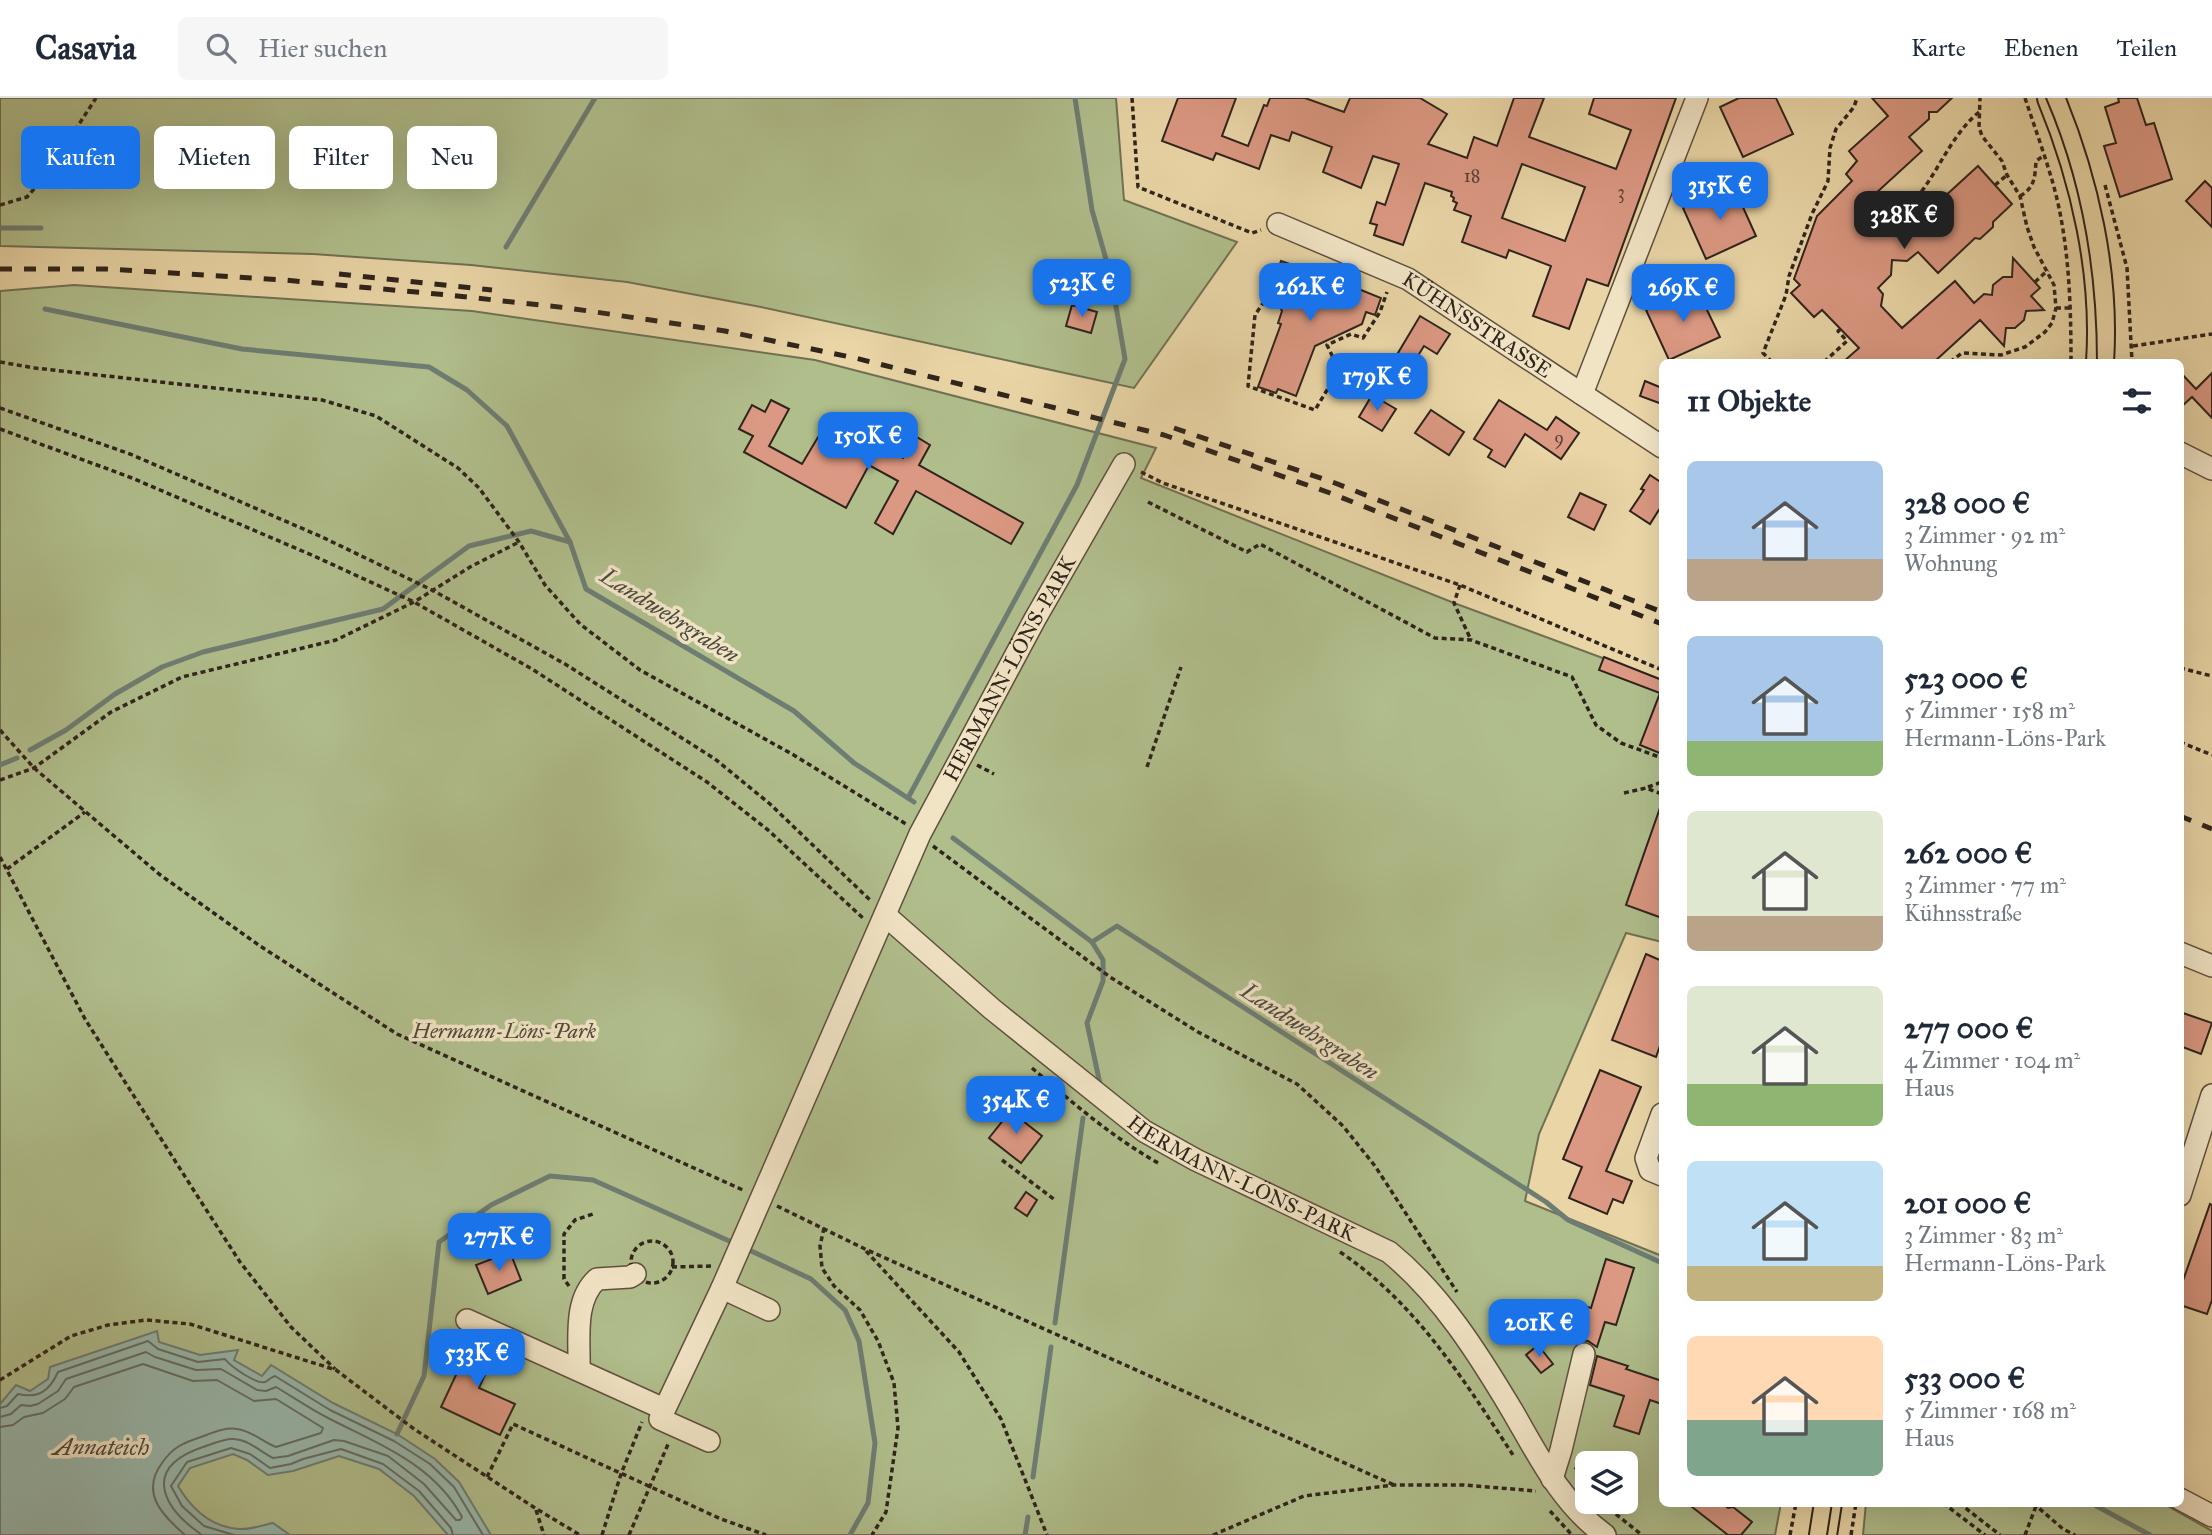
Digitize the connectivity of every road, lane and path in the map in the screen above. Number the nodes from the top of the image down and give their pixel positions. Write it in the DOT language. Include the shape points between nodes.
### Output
graph roads {
  1 [pos="96,98"];
  2 [pos="1132,98"];
  3 [pos="1697,98"];
  4 [pos="1857,98"];
  5 [pos="1980,98"];
  6 [pos="2025,98"];
  7 [pos="2051,98"];
  8 [pos="1979,112"];
  9 [pos="2043,155"];
  10 [pos="2007,175"];
  11 [pos="1995,185"];
  12 [pos="2020,195"];
  13 [pos="0,205"];
  14 [pos="1921,223"];
  15 [pos="1278,225"];
  16 [pos="1252,233"];
  17 [pos="2048,270"];
  18 [pos="1394,273"];
  19 [pos="2035,282"];
  20 [pos="1274,287"];
  21 [pos="2056,308"];
  22 [pos="2071,308"];
  23 [pos="1841,329"];
  24 [pos="2212,334"];
  25 [pos="2133,346"];
  26 [pos="1769,359"];
  27 [pos="1827,359"];
  28 [pos="1954,359"];
  29 [pos="2071,359"];
  30 [pos="2100,359"];
  31 [pos="0,362"];
  32 [pos="1582,394"];
  33 [pos="0,408"];
  34 [pos="0,429"];
  35 [pos="1659,445"];
  36 [pos="2184,455"];
  37 [pos="1130,467"];
  38 [pos="2212,469"];
  39 [pos="1148,502"];
  40 [pos="518,542"];
  41 [pos="1460,586"];
  42 [pos="434,591"];
  43 [pos="414,603"];
  44 [pos="1471,640"];
  45 [pos="1181,667"];
  46 [pos="1659,669"];
  47 [pos="2184,669"];
  48 [pos="2212,676"];
  49 [pos="0,730"];
  50 [pos="2184,744"];
  51 [pos="2212,755"];
  52 [pos="1659,757"];
  53 [pos="976,764"];
  54 [pos="1147,767"];
  55 [pos="34,768"];
  56 [pos="994,774"];
  57 [pos="0,780"];
  58 [pos="1659,783"];
  59 [pos="1646,788"];
  60 [pos="1624,793"];
  61 [pos="1659,793"];
  62 [pos="85,812"];
  63 [pos="920,834"];
  64 [pos="0,857"];
  65 [pos="6,869"];
  66 [pos="882,924"];
  67 [pos="2184,955"];
  68 [pos="2212,966"];
  69 [pos="1027,1064"];
  70 [pos="2212,1095"];
  71 [pos="1659,1122"];
  72 [pos="1002,1160"];
  73 [pos="1164,1167"];
  74 [pos="1659,1174"];
  75 [pos="2184,1182"];
  76 [pos="1055,1200"];
  77 [pos="770,1203"];
  78 [pos="593,1214"];
  79 [pos="774,1216"];
  80 [pos="824,1228"];
  81 [pos="1333,1247"];
  82 [pos="865,1249"];
  83 [pos="713,1266"];
  84 [pos="672,1267"];
  85 [pos="635,1274"];
  86 [pos="722,1288"];
  87 [pos="1464,1302"];
  88 [pos="581,1305"];
  89 [pos="769,1310"];
  90 [pos="467,1320"];
  91 [pos="1584,1354"];
  92 [pos="336,1370"];
  93 [pos="579,1370"];
  94 [pos="0,1380"];
  95 [pos="658,1411"];
  96 [pos="709,1441"];
  97 [pos="1561,1450"];
  98 [pos="1516,1459"];
  99 [pos="1575,1467"];
  100 [pos="621,1474"];
  101 [pos="487,1477"];
  102 [pos="1530,1480"];
  103 [pos="1394,1485"];
  104 [pos="1544,1485"];
  105 [pos="1544,1501"];
  106 [pos="2184,1501"];
  107 [pos="1795,1507"];
  108 [pos="1827,1507"];
  109 [pos="1855,1507"];
  110 [pos="1948,1507"];
  111 [pos="1964,1507"];
  112 [pos="2034,1507"];
  113 [pos="2037,1507"];
  114 [pos="535,1508"];
  115 [pos="1616,1514"];
  116 [pos="2212,1516"];
  117 [pos="544,1535"];
  118 [pos="580,1535"];
  119 [pos="602,1535"];
  120 [pos="766,1535"];
  121 [pos="873,1535"];
  122 [pos="1046,1535"];
  123 [pos="1213,1535"];
  124 [pos="1572,1535"];
  125 [pos="1605,1535"];
  126 [pos="1642,1535"];
  127 [pos="1790,1535"];
  128 [pos="1823,1535"];
  129 [pos="1851,1535"];
  130 [pos="1985,1535"];
  131 [pos="2000,1535"];
  132 [pos="2025,1535"];
  133 [pos="2075,1535"];
  1 -- 13 [label="path" via="46,176 27,197"];
  2 -- 16 [label="path" via="1139,187"];
  3 -- 32 [label="street"];
  4 -- 26 [label="path" via="1836,129 1828,181 1763,353"];
  5 -- 8 [label="path"];
  6 -- 9 [label="path"];
  7 -- 30 [label="main road" via="2077,170 2088,218 2099,289"];
  8 -- 10 [label="path" via="1982,136"];
  8 -- 14 [label="path" via="1955,136 1907,208"];
  9 -- 12 [label="path" via="2036,160 2031,189"];
  9 -- 22 [label="path" via="2063,237"];
  10 -- 11 [label="path"];
  10 -- 12 [label="path"];
  12 -- 17 [label="path" via="2034,247"];
  15 -- 18 [label="street, KÜHNSSTRASSE"];
  17 -- 19 [label="path"];
  17 -- 21 [label="path"];
  18 -- 20 [label="path" via="1380,312 1363,338 1351,334 1327,345 1339,370 1315,410 1248,386 1255,315"];
  18 -- 32 [label="street, KÜHNSSTRASSE"];
  21 -- 22 [label="path"];
  21 -- 28 [label="path" via="2045,332 2025,347 2001,355 1962,353"];
  22 -- 29 [label="path"];
  23 -- 27 [label="path" via="1838,331 1847,341"];
  24 -- 25 [label="path"];
  31 -- 40 [label="path" via="322,400 376,416 458,468 479,488"];
  32 -- 35 [label="street, KÜHNSSTRASSE"];
  33 -- 42 [label="path" via="130,454"];
  34 -- 43 [label="path" via="132,478"];
  36 -- 38 [label="street"];
  37 -- 41 [label="path" via="1163,483"];
  37 -- 63 [label="street, HERMANN-LÖNS-PARK" via="1035,619"];
  39 -- 44 [label="path" via="1247,552 1260,544 1435,638"];
  40 -- 42 [label="path"];
  40 -- 63 [label="path" via="545,585 580,624 639,670 792,754"];
  41 -- 44 [label="path" via="1454,603"];
  41 -- 46 [label="path"];
  42 -- 43 [label="path"];
  42 -- 66 [label="path" via="565,664 715,759 770,804"];
  43 -- 55 [label="path" via="336,640 182,677 111,712"];
  43 -- 66 [label="path" via="532,669 707,782"];
  44 -- 52 [label="path" via="1572,677 1596,725 1621,743"];
  45 -- 54 [label="path"];
  47 -- 48 [label="path"];
  49 -- 55 [label="path"];
  50 -- 51 [label="path"];
  53 -- 56 [label="path"];
  55 -- 57 [label="path"];
  55 -- 62 [label="path"];
  58 -- 59 [label="path"];
  59 -- 60 [label="path"];
  59 -- 61 [label="path"];
  62 -- 65 [label="path"];
  62 -- 77 [label="path" via="159,874 260,946 397,1034"];
  63 -- 66 [label="street, HERMANN-LÖNS-PARK"];
  63 -- 87 [label="path" via="1110,977 1198,1032 1297,1084 1343,1126 1375,1166"];
  64 -- 65 [label="path"];
  65 -- 92 [label="path" via="85,1019 240,1262 291,1327"];
  66 -- 77 [label="street, HERMANN-LÖNS-PARK"];
  66 -- 104 [label="street, HERMANN-LÖNS-PARK" via="1144,1131 1390,1252 1429,1289 1470,1345"];
  67 -- 68 [label="street"];
  69 -- 73 [label="path" via="1100,1125"];
  70 -- 75 [label="street"];
  71 -- 74 [label="street" via="1646,1158 1650,1170"];
  72 -- 76 [label="path"];
  77 -- 79 [label="path"];
  77 -- 80 [label="path"];
  77 -- 86 [label="street, HERMANN-LÖNS-PARK" via="741,1246"];
  78 -- 88 [label="path" via="575,1220 564,1234 564,1279"];
  80 -- 82 [label="path"];
  80 -- 121 [label="path" via="822,1268 860,1310 894,1383 898,1428 886,1512"];
  81 -- 98 [label="path" via="1364,1268 1429,1333"];
  82 -- 103 [label="path"];
  82 -- 122 [label="path" via="959,1353 1000,1419"];
  83 -- 84 [label="path"];
  84 -- 85 [label="path" via="659,1281 646,1282"];
  84 -- 85 [label="path" via="667,1247 647,1241 632,1255"];
  85 -- 88 [label="street" via="597,1279"];
  86 -- 89 [label="street"];
  86 -- 95 [label="street, HERMANN-LÖNS-PARK"];
  88 -- 93 [label="street"];
  90 -- 93 [label="street"];
  91 -- 97 [label="street"];
  92 -- 94 [label="path" via="190,1324 146,1320 71,1336"];
  92 -- 101 [label="path"];
  93 -- 95 [label="street"];
  95 -- 96 [label="street"];
  95 -- 100 [label="path"];
  97 -- 99 [label="path"];
  97 -- 104 [label="street"];
  100 -- 101 [label="path" via="513,1424"];
  100 -- 119 [label="path"];
  100 -- 120 [label="path"];
  101 -- 114 [label="path"];
  102 -- 104 [label="path"];
  103 -- 104 [label="path"];
  103 -- 123 [label="path" via="1304,1496"];
  104 -- 125 [label="street, HERMANN-LÖNS-PARK"];
  105 -- 124 [label="path"];
  106 -- 116 [label="street"];
  107 -- 127 [label="path"];
  108 -- 128 [label="main road"];
  109 -- 129 [label="path"];
  110 -- 130 [label="path"];
  111 -- 131 [label="path"];
  112 -- 132 [label="path"];
  113 -- 133 [label="path"];
  114 -- 117 [label="path"];
  114 -- 118 [label="path"];
  115 -- 126 [label="path"];
}
